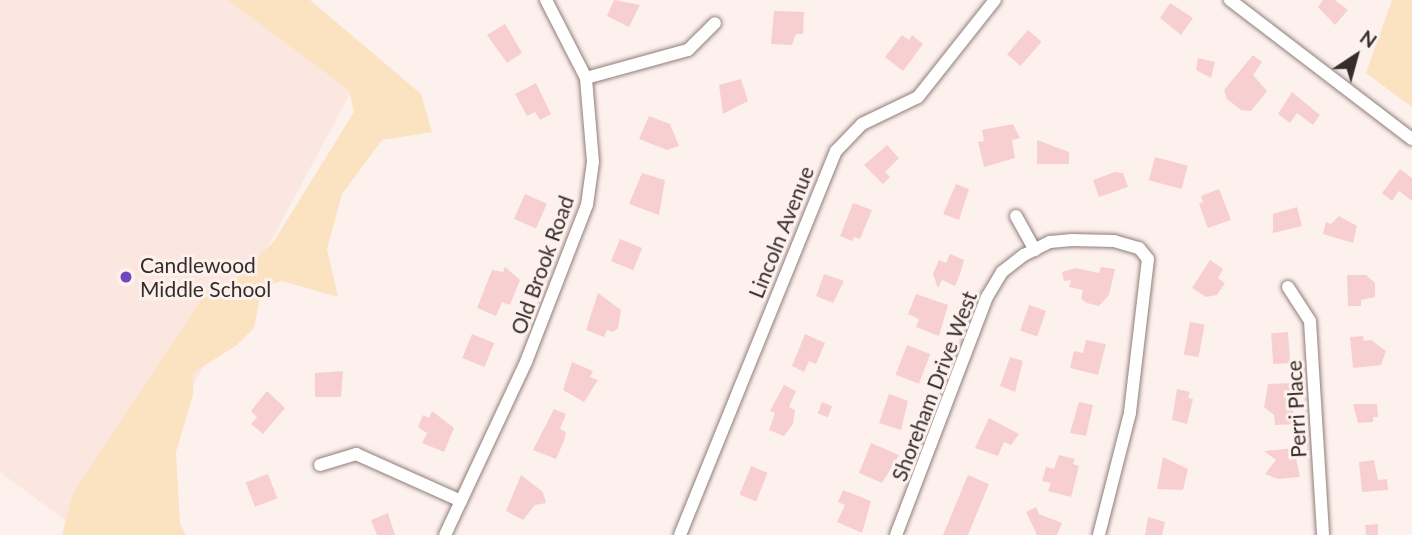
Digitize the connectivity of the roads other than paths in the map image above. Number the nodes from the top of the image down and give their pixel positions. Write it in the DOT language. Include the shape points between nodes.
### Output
graph roads {
  1 [pos="546,0"];
  2 [pos="995,0"];
  3 [pos="1230,0"];
  4 [pos="715,23"];
  5 [pos="586,78"];
  6 [pos="1412,139"];
  7 [pos="1016,216"];
  8 [pos="1035,250"];
  9 [pos="1288,287"];
  10 [pos="320,464"];
  11 [pos="461,501"];
  12 [pos="445,535"];
  13 [pos="681,535"];
  14 [pos="895,535"];
  15 [pos="1099,535"];
  16 [pos="1322,535"];
  1 -- 5 [label="street, Old Brook Road"];
  2 -- 13 [label="street, Lincoln Avenue" via="918,97 862,124 836,151"];
  3 -- 6 [label="street"];
  4 -- 5 [label="street" via="688,50"];
  5 -- 11 [label="street, Old Brook Road" via="593,162 587,205 526,362"];
  7 -- 8 [label="street"];
  8 -- 14 [label="street, Shoreham Drive West" via="1002,272 987,297"];
  8 -- 15 [label="street, Shoreham Drive West" via="1050,242 1114,241 1139,248 1148,259 1140,357"];
  9 -- 16 [label="street, Perri Place" via="1310,321"];
  10 -- 11 [label="street" via="356,454"];
  11 -- 12 [label="street, Old Brook Road"];
}
